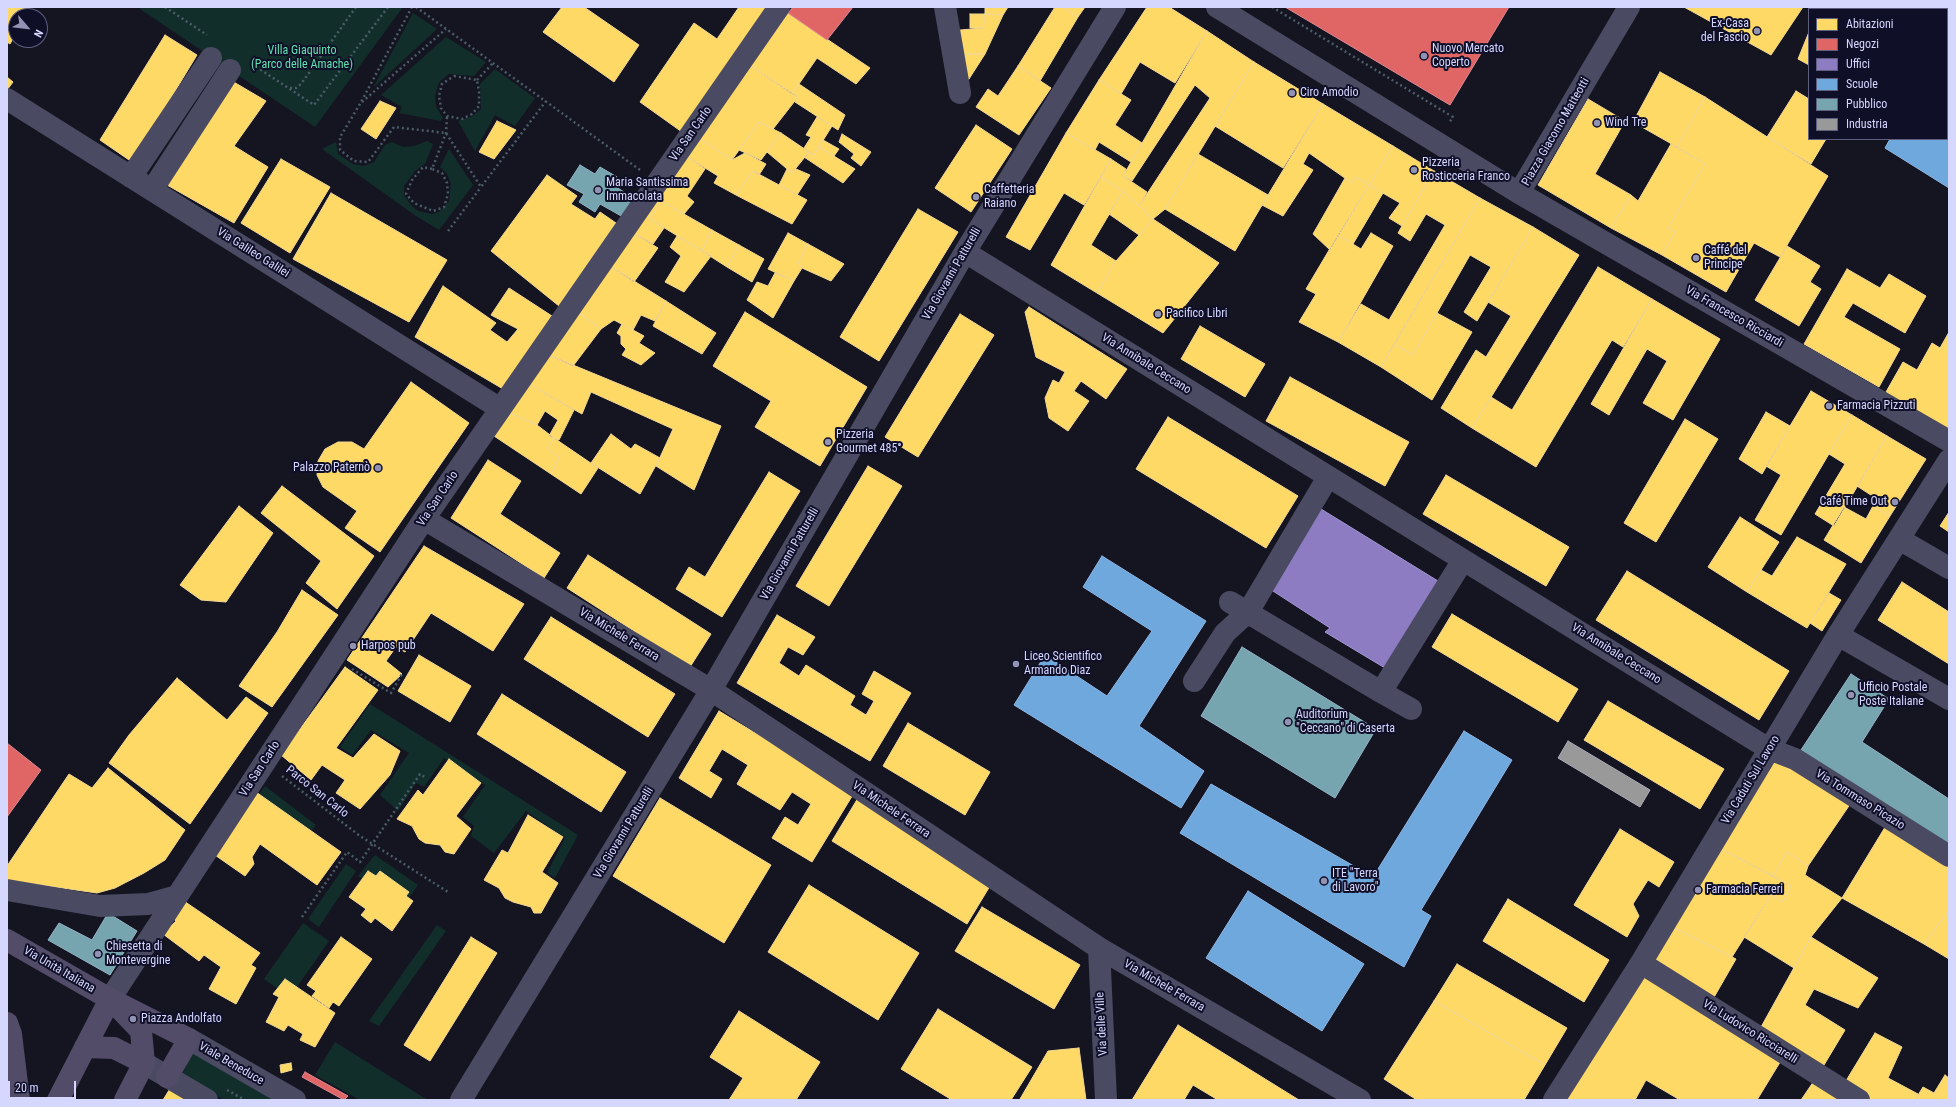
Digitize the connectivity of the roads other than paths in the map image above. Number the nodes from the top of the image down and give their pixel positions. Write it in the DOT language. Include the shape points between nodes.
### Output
graph roads {
  1 [pos="779,7"];
  2 [pos="945,7"];
  3 [pos="1115,7"];
  4 [pos="1217,7"];
  5 [pos="1629,7"];
  6 [pos="212,48"];
  7 [pos="230,70"];
  8 [pos="960,93"];
  9 [pos="7,99"];
  10 [pos="131,177"];
  11 [pos="152,190"];
  12 [pos="1520,193"];
  13 [pos="965,252"];
  14 [pos="499,408"];
  15 [pos="1949,441"];
  16 [pos="1949,460"];
  17 [pos="1328,477"];
  18 [pos="424,519"];
  19 [pos="1899,540"];
  20 [pos="1462,560"];
  21 [pos="1949,568"];
  22 [pos="1239,607"];
  23 [pos="1838,635"];
  24 [pos="1194,681"];
  25 [pos="711,690"];
  26 [pos="1381,692"];
  27 [pos="1949,699"];
  28 [pos="1411,709"];
  29 [pos="1769,749"];
  30 [pos="1949,856"];
  31 [pos="7,890"];
  32 [pos="177,896"];
  33 [pos="7,940"];
  34 [pos="1099,948"];
  35 [pos="1641,963"];
  36 [pos="110,999"];
  37 [pos="7,1023"];
  38 [pos="189,1039"];
  39 [pos="86,1046"];
  40 [pos="144,1063"];
  41 [pos="167,1077"];
  42 [pos="19,1100"];
  43 [pos="58,1100"];
  44 [pos="125,1100"];
  45 [pos="206,1100"];
  46 [pos="295,1100"];
  47 [pos="461,1100"];
  48 [pos="1106,1100"];
  49 [pos="1360,1100"];
  50 [pos="1554,1100"];
  51 [pos="1858,1100"];
  1 -- 14 [label="street, Via San Carlo"];
  2 -- 8 [label="street"];
  3 -- 13 [label="street, Via Giovanni Patturelli"];
  4 -- 12 [label="street, Piazza Giacomo Matteotti"];
  5 -- 12 [label="street, Piazza Giacomo Matteotti"];
  6 -- 10 [label="street"];
  7 -- 11 [label="street"];
  9 -- 10 [label="street, Via Galileo Galilei"];
  10 -- 11 [label="street, Via Galileo Galilei"];
  11 -- 14 [label="street, Via Galileo Galilei"];
  12 -- 15 [label="street, Via Francesco Ricciardi"];
  13 -- 17 [label="street, Via Annibale Ceccano"];
  13 -- 25 [label="street, Via Giovanni Patturelli"];
  14 -- 18 [label="street, Via San Carlo"];
  16 -- 19 [label="street, Via Caduti Sul Lavoro"];
  17 -- 20 [label="street, Via Annibale Ceccano"];
  17 -- 22 [label="street"];
  18 -- 25 [label="street, Via Michele Ferrara"];
  18 -- 32 [label="street, Via San Carlo"];
  19 -- 21 [label="street"];
  19 -- 23 [label="street, Via Caduti Sul Lavoro"];
  20 -- 26 [label="street"];
  20 -- 29 [label="street, Via Annibale Ceccano"];
  22 -- 24 [label="street" via="1225,634"];
  22 -- 26 [label="street"];
  23 -- 27 [label="street"];
  23 -- 29 [label="street, Via Caduti Sul Lavoro"];
  25 -- 34 [label="street, Via Michele Ferrara"];
  25 -- 47 [label="street, Via Giovanni Patturelli"];
  26 -- 28 [label="street"];
  29 -- 30 [label="street, Via Tommaso Picazio" via="1795,759"];
  29 -- 35 [label="street, Via Caduti Sul Lavoro"];
  31 -- 32 [label="street" via="100,906 148,904"];
  32 -- 36 [label="street, Via San Carlo"];
  33 -- 36 [label="main road, Via Unità Italiana"];
  34 -- 48 [label="street, Via delle Ville"];
  34 -- 49 [label="street, Via Michele Ferrara"];
  35 -- 50 [label="street, Via Caduti Sul Lavoro"];
  35 -- 51 [label="street, Via Ludovico Ricciarelli"];
  36 -- 38 [label="main road"];
  36 -- 39 [label="main road"];
  36 -- 40 [label="main road" via="141,1031"];
  37 -- 42 [label="main road" via="11,1034"];
  38 -- 41 [label="main road"];
  38 -- 46 [label="street, Viale Beneduce"];
  39 -- 40 [label="main road" via="114,1048"];
  39 -- 43 [label="main road"];
  40 -- 41 [label="street"];
  40 -- 44 [label="main road"];
  41 -- 45 [label="street"];
}
